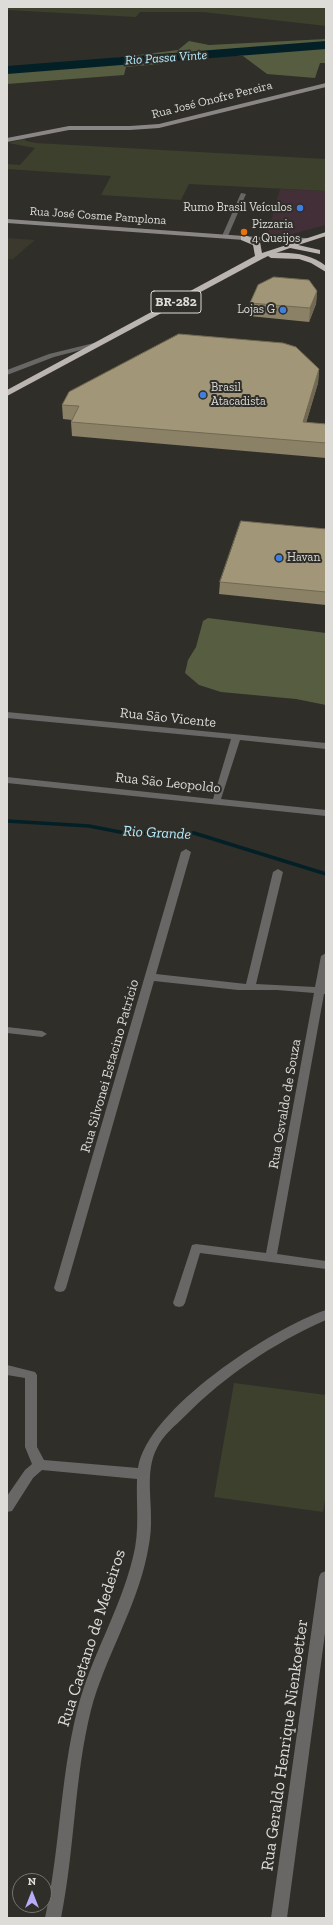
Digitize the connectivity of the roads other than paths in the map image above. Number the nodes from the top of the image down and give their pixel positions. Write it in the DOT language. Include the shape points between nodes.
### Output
graph roads {
  1 [pos="326,85"];
  2 [pos="7,140"];
  3 [pos="243,194"];
  4 [pos="7,220"];
  5 [pos="326,234"];
  6 [pos="225,236"];
  7 [pos="244,238"];
  8 [pos="258,239"];
  9 [pos="307,240"];
  10 [pos="288,246"];
  11 [pos="317,252"];
  12 [pos="326,255"];
  13 [pos="256,259"];
  14 [pos="326,270"];
  15 [pos="98,344"];
  16 [pos="7,366"];
  17 [pos="19,367"];
  18 [pos="7,373"];
  19 [pos="7,393"];
  20 [pos="7,715"];
  21 [pos="236,738"];
  22 [pos="326,746"];
  23 [pos="7,780"];
  24 [pos="216,802"];
  25 [pos="326,813"];
  26 [pos="186,852"];
  27 [pos="278,872"];
  28 [pos="326,956"];
  29 [pos="150,977"];
  30 [pos="250,987"];
  31 [pos="323,991"];
  32 [pos="7,1030"];
  33 [pos="42,1034"];
  34 [pos="271,1258"];
  35 [pos="326,1265"];
  36 [pos="60,1288"];
  37 [pos="179,1303"];
  38 [pos="326,1315"];
  39 [pos="7,1370"];
  40 [pos="40,1465"];
  41 [pos="142,1474"];
  42 [pos="7,1507"];
  43 [pos="326,1578"];
  44 [pos="53,1918"];
  45 [pos="279,1918"];
  1 -- 2 [label="street, Rua José Onofre Pereira" via="264,98 159,126 69,128"];
  3 -- 6 [label="street"];
  4 -- 6 [label="street, Rua José Cosme Pamplona"];
  5 -- 9 [label="highway, BR-282"];
  6 -- 7 [label="street, Rua José Cosme Pamplona"];
  7 -- 8 [label="street, Rua José Cosme Pamplona"];
  7 -- 13 [label="highway" via="257,244"];
  8 -- 9 [label="street, Rua José Cosme Pamplona"];
  8 -- 10 [label="street, Rua José Cosme Pamplona"];
  9 -- 10 [label="highway, BR-282"];
  9 -- 11 [label="highway"];
  10 -- 11 [label="highway"];
  10 -- 13 [label="highway, BR-282"];
  11 -- 12 [label="highway"];
  13 -- 14 [label="highway" via="280,255 295,256 310,260"];
  13 -- 15 [label="highway, BR-282"];
  15 -- 17 [label="street" via="52,354"];
  15 -- 19 [label="highway, BR-282"];
  16 -- 17 [label="street"];
  17 -- 18 [label="street"];
  20 -- 21 [label="street, Rua São Vicente"];
  21 -- 22 [label="street, Rua São Vicente"];
  21 -- 24 [label="street"];
  23 -- 24 [label="street, Rua São Leopoldo"];
  24 -- 25 [label="street, Rua São Leopoldo"];
  26 -- 29 [label="street, Rua Silvonei Estacino Patrício"];
  27 -- 30 [label="street"];
  28 -- 31 [label="street, Rua Osvaldo de Souza"];
  29 -- 30 [label="street"];
  29 -- 36 [label="street, Rua Silvonei Estacino Patrício"];
  30 -- 31 [label="street"];
  31 -- 34 [label="street, Rua Osvaldo de Souza"];
  32 -- 33 [label="street"];
  34 -- 35 [label="street"];
  34 -- 37 [label="street" via="196,1248"];
  38 -- 41 [label="street, Rua Caetano de Medeiros" via="279,1336 251,1352 217,1377 152,1444"];
  39 -- 40 [label="street" via="31,1374 31,1447"];
  40 -- 41 [label="street"];
  40 -- 42 [label="street" via="29,1474"];
  41 -- 44 [label="street, Rua Caetano de Medeiros" via="145,1524 140,1555 134,1578 84,1709 73,1765 63,1868"];
  43 -- 45 [label="street, Rua Geraldo Henrique Nienkoetter"];
}
